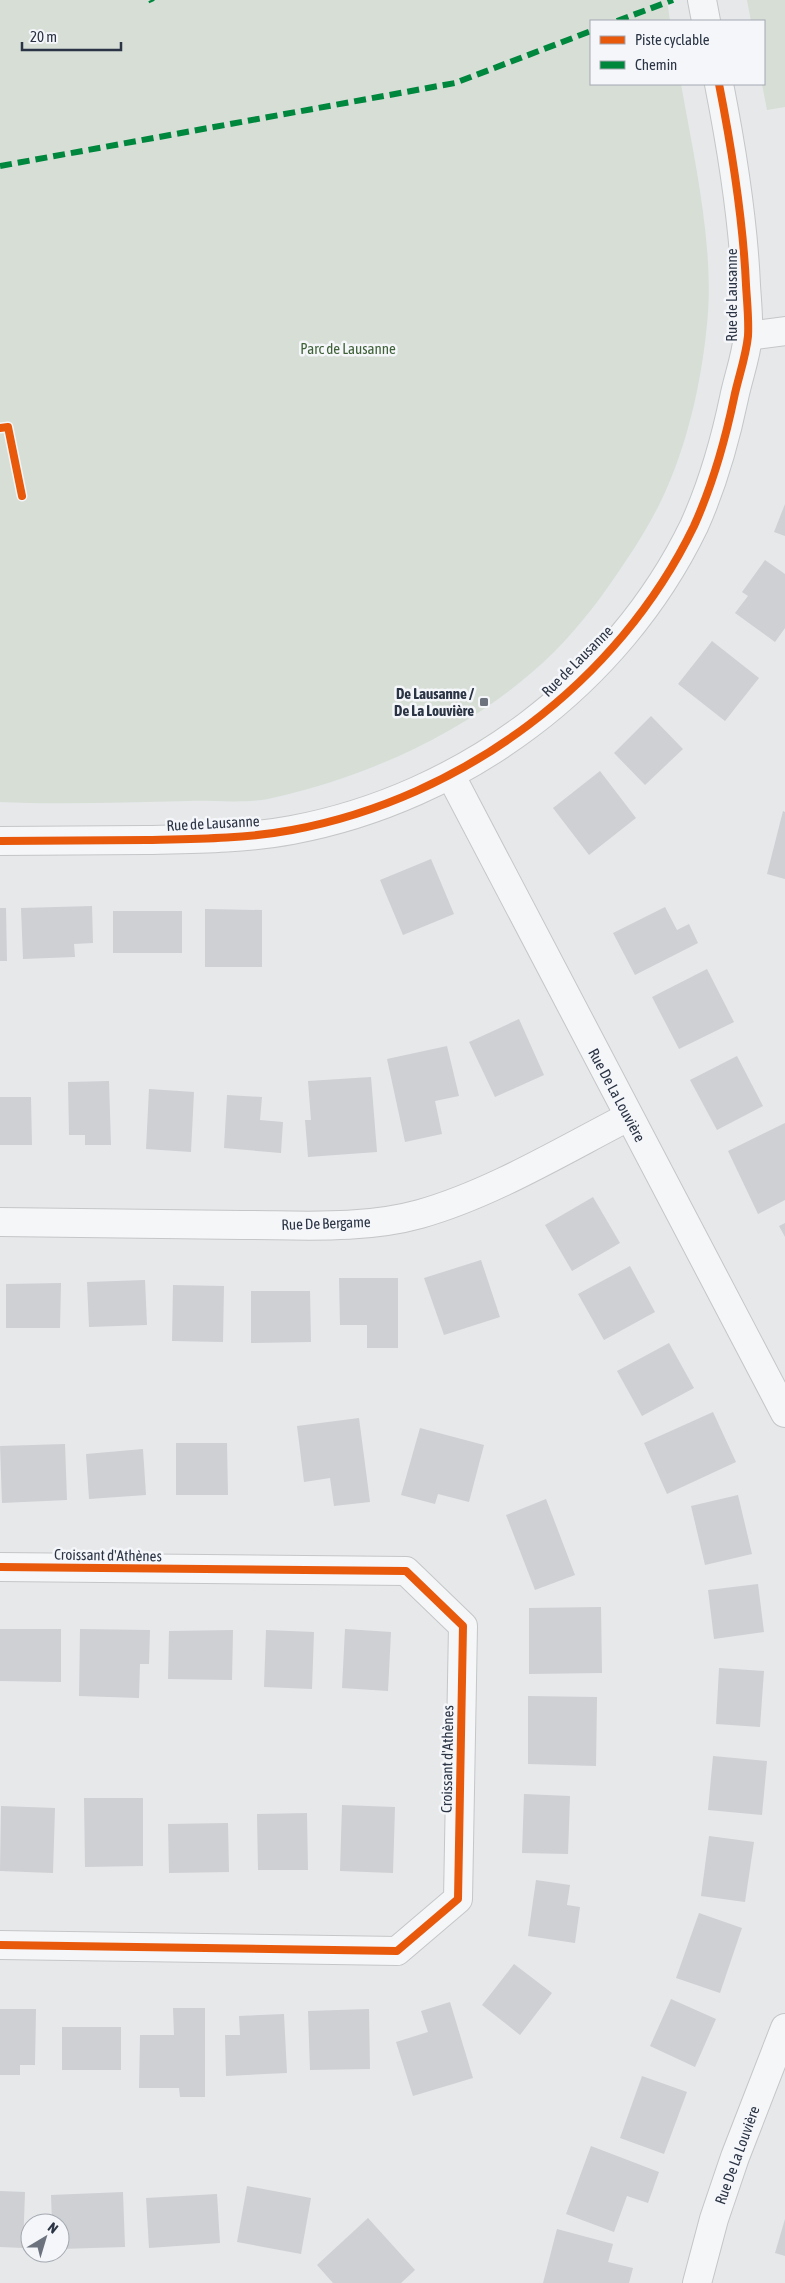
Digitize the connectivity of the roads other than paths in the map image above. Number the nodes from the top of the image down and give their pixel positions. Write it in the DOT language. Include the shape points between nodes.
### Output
graph roads {
  1 [pos="702,0"];
  2 [pos="706,20"];
  3 [pos="719,85"];
  4 [pos="785,331"];
  5 [pos="748,336"];
  6 [pos="450,776"];
  7 [pos="0,841"];
  8 [pos="628,1117"];
  9 [pos="0,1222"];
  10 [pos="785,1413"];
  11 [pos="0,1567"];
  12 [pos="0,1945"];
  13 [pos="785,2028"];
  14 [pos="697,2283"];
  1 -- 2 [label="street"];
  3 -- 5 [label="street, Rue de Lausanne" via="744,243"];
  4 -- 5 [label="street"];
  5 -- 6 [label="street, Rue de Lausanne" via="728,425 712,475 695,524 670,570 615,645 584,678 540,718"];
  6 -- 7 [label="street, Rue de Lausanne" via="410,795 352,815 293,830 233,838"];
  6 -- 8 [label="street, Rue De La Louvière"];
  8 -- 9 [label="street, Rue De Bergame" via="467,1199 418,1215 379,1222 281,1225"];
  8 -- 10 [label="street, Rue De La Louvière"];
  11 -- 12 [label="street, Croissant d'Athènes" via="406,1571 463,1626 458,1899 397,1951"];
  13 -- 14 [label="street, Rue De La Louvière" via="735,2157"];
}
